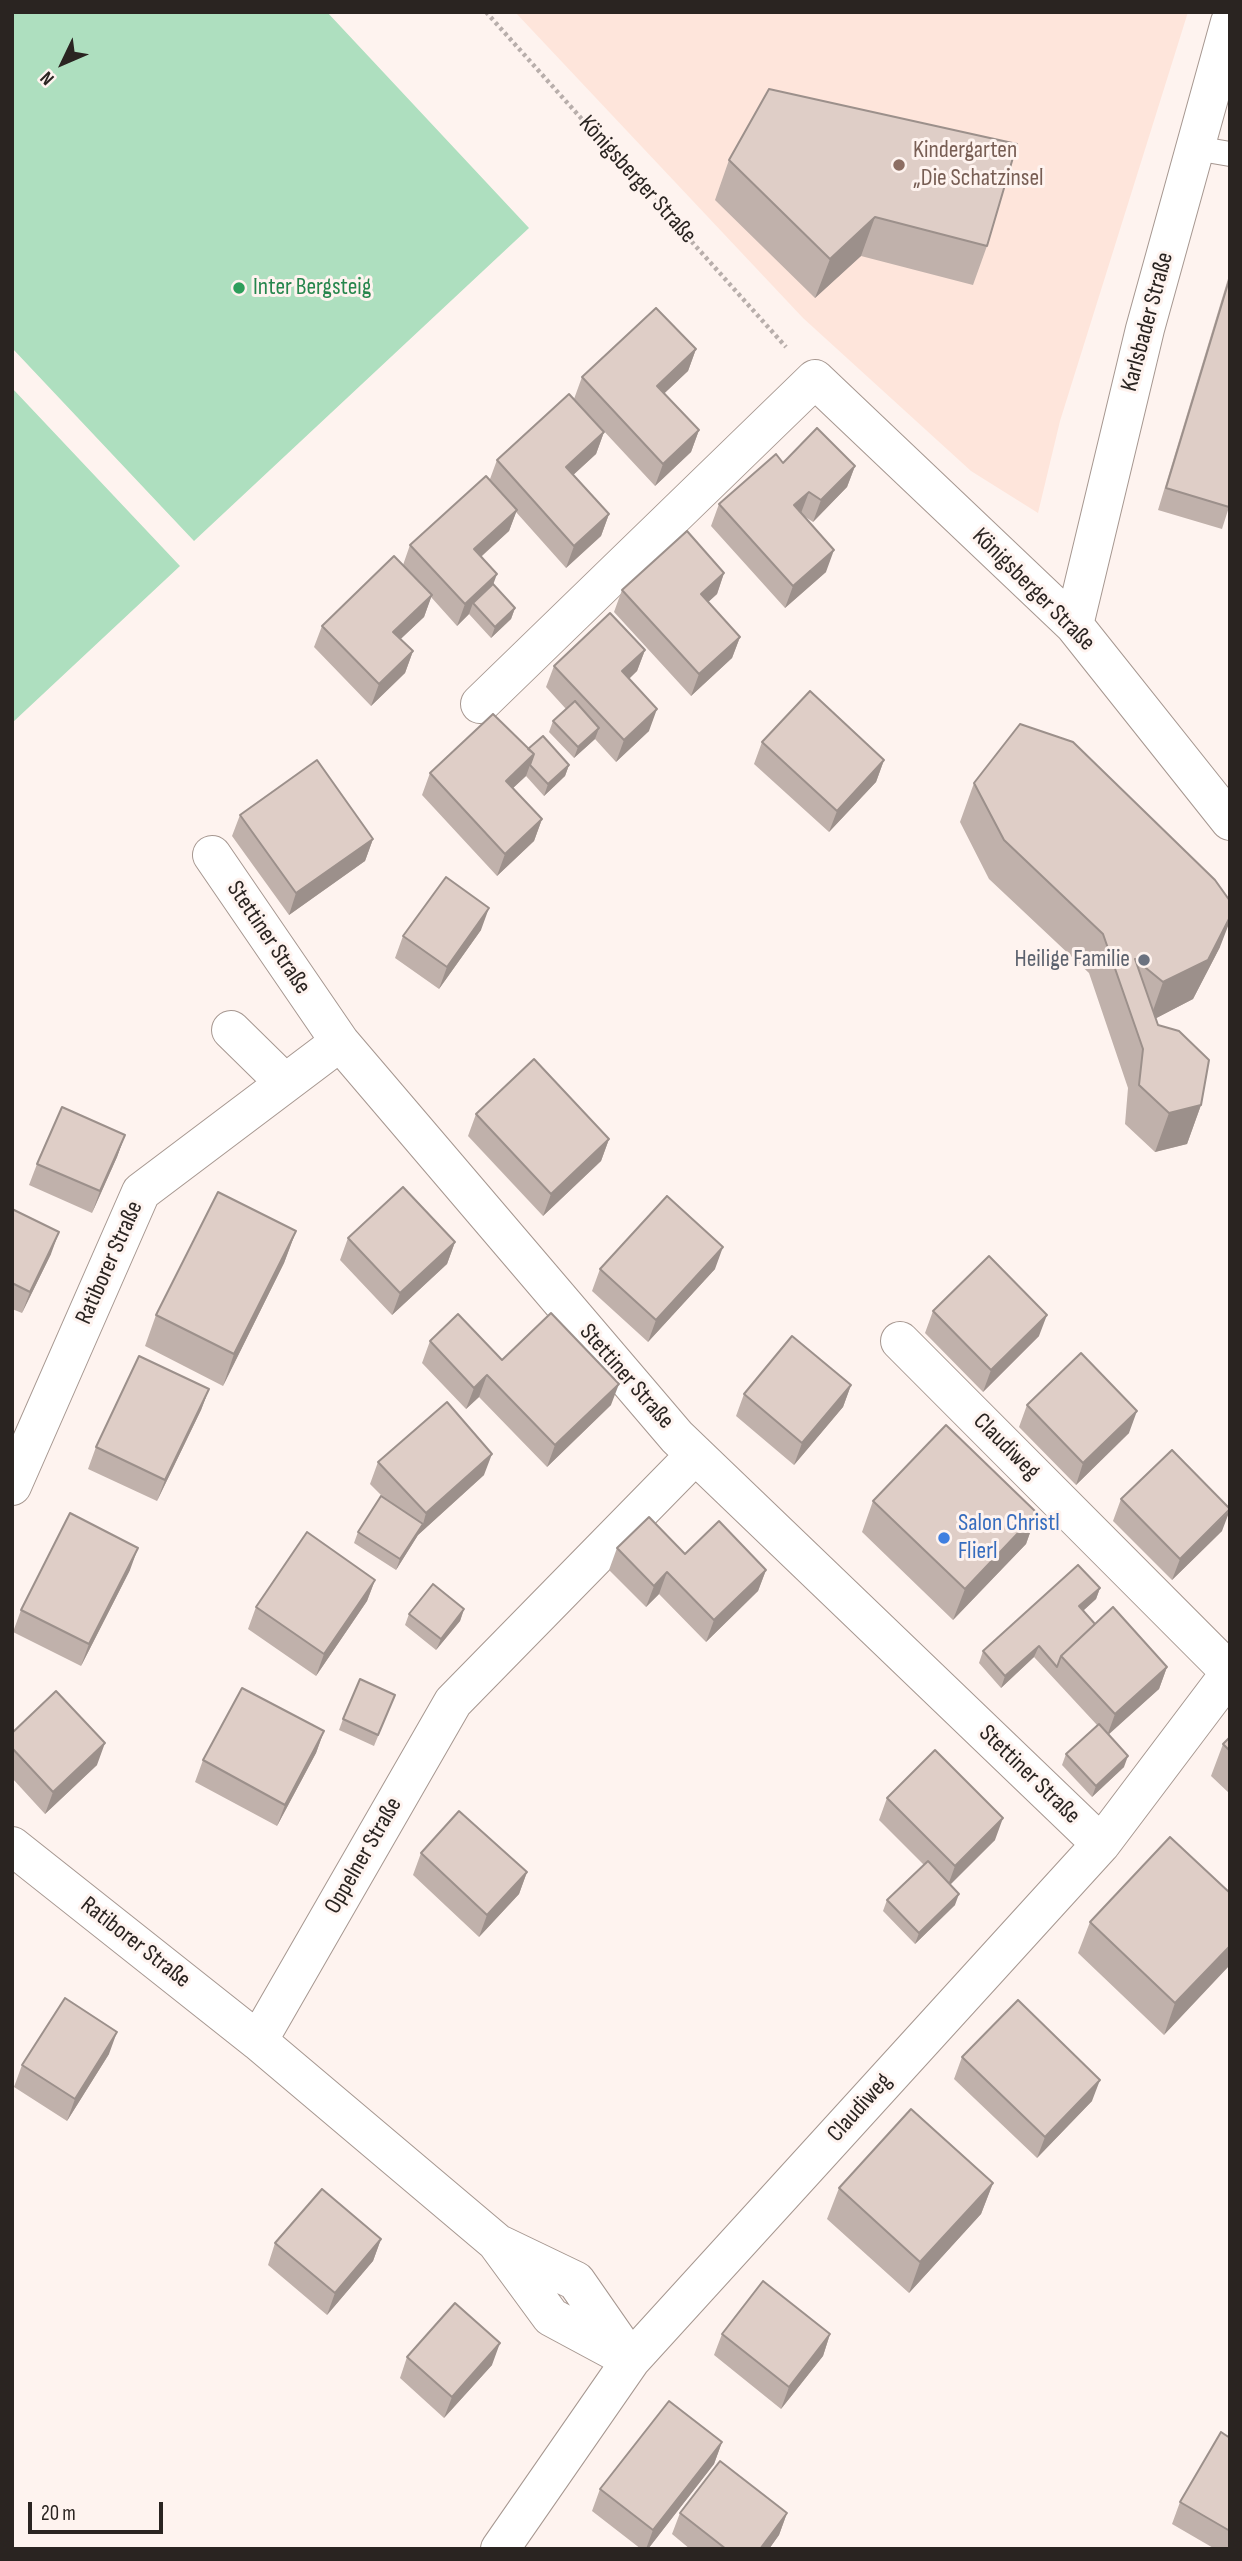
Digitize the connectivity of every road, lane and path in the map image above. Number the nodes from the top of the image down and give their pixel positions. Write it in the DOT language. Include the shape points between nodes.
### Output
graph roads {
  1 [pos="486,12"];
  2 [pos="1230,22"];
  3 [pos="1212,151"];
  4 [pos="815,379"];
  5 [pos="1074,625"];
  6 [pos="480,704"];
  7 [pos="1230,821"];
  8 [pos="212,855"];
  9 [pos="231,1030"];
  10 [pos="340,1042"];
  11 [pos="285,1083"];
  12 [pos="900,1341"];
  13 [pos="695,1455"];
  14 [pos="12,1486"];
  15 [pos="1230,1673"];
  16 [pos="1101,1844"];
  17 [pos="12,1846"];
  18 [pos="258,2041"];
  19 [pos="631,2360"];
  20 [pos="499,2549"];
  1 -- 4 [label="path, Königsberger Straße"];
  2 -- 3 [label="street, Karlsbader Straße"];
  3 -- 5 [label="street, Karlsbader Straße" via="1145,329"];
  4 -- 5 [label="street, Königsberger Straße"];
  4 -- 6 [label="street"];
  5 -- 7 [label="street, Königsberger Straße"];
  8 -- 10 [label="street, Stettiner Straße"];
  9 -- 11 [label="street"];
  10 -- 11 [label="street, Ratiborer Straße"];
  10 -- 13 [label="street, Stettiner Straße"];
  11 -- 14 [label="street, Ratiborer Straße" via="141,1192"];
  12 -- 15 [label="street, Claudiweg"];
  13 -- 16 [label="street, Stettiner Straße"];
  13 -- 18 [label="street, Oppelner Straße" via="453,1702"];
  15 -- 16 [label="street, Claudiweg"];
  16 -- 19 [label="street, Claudiweg"];
  17 -- 18 [label="street, Ratiborer Straße"];
  18 -- 19 [label="street" via="496,2242 576,2281"];
  19 -- 20 [label="street, Claudiweg"];
}
